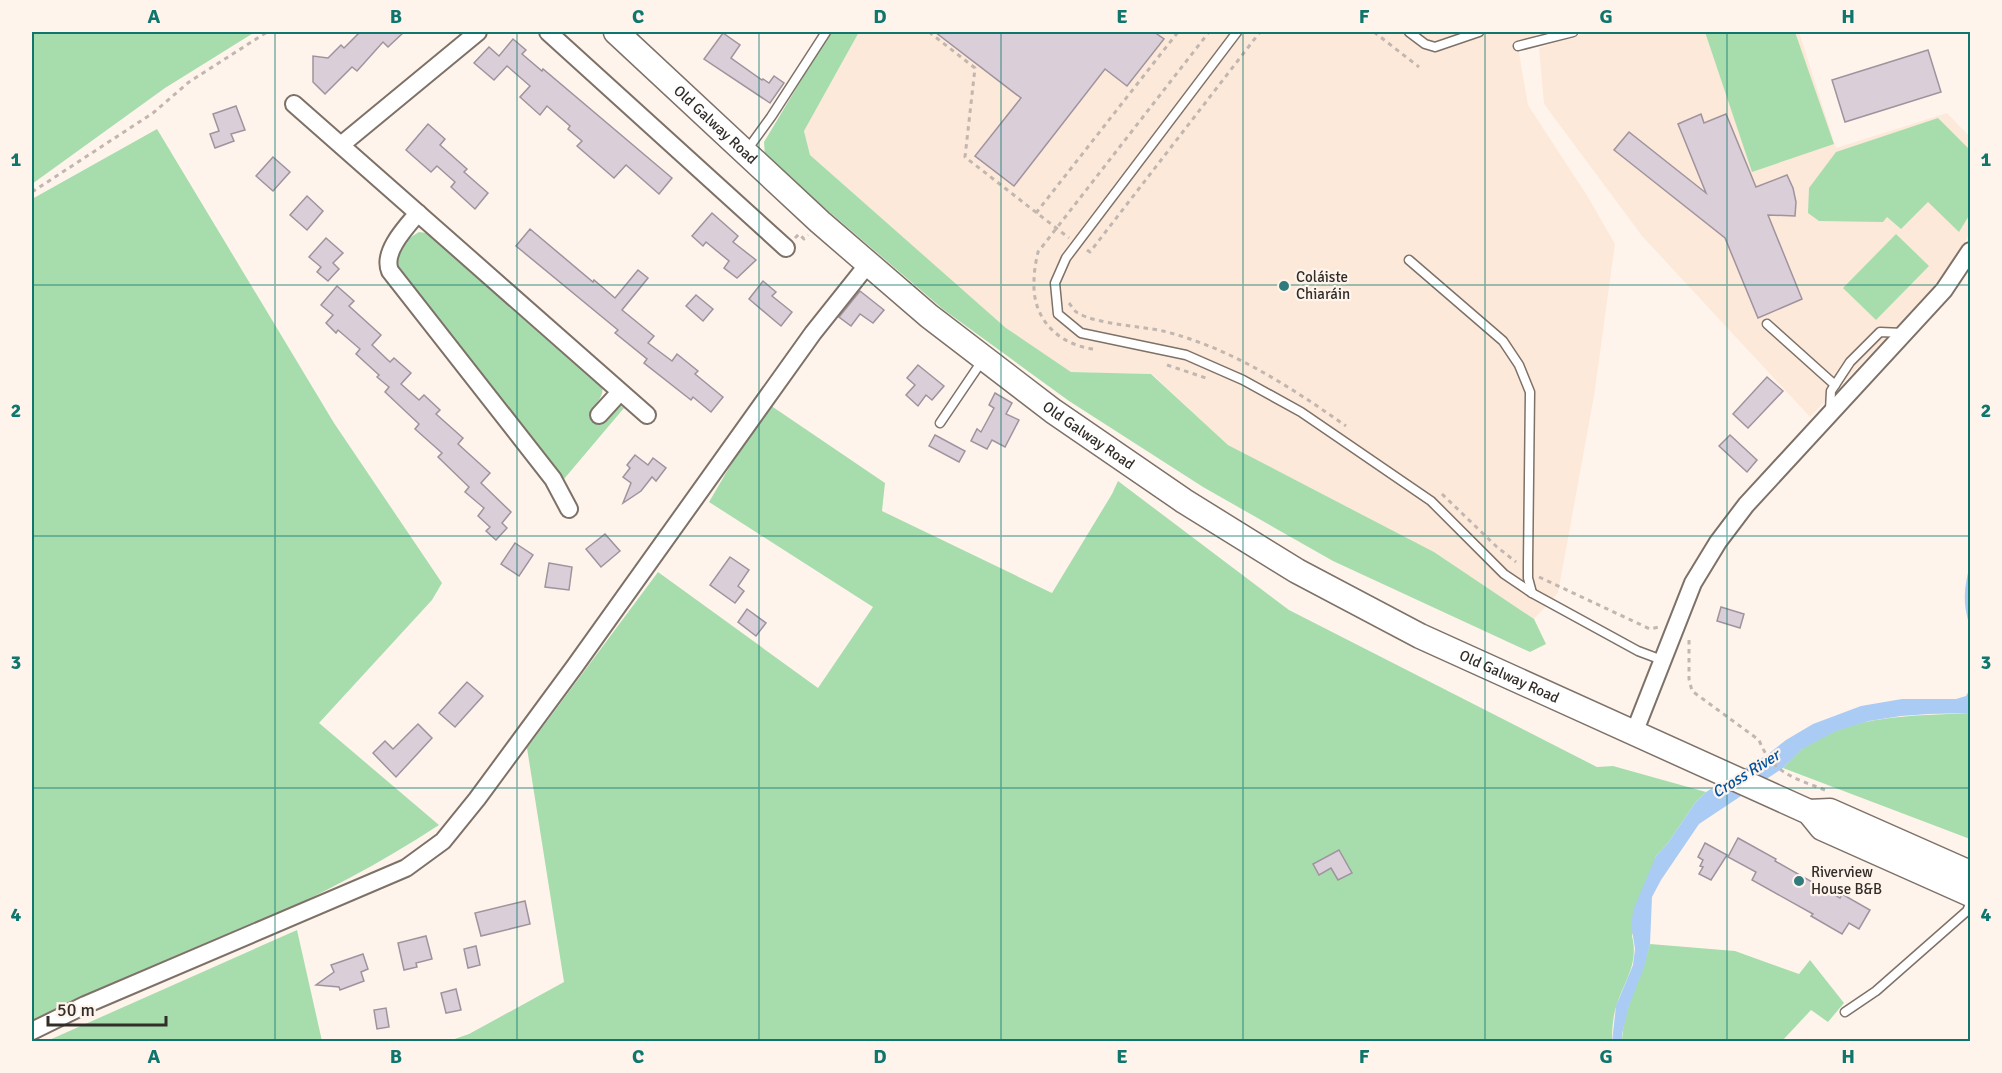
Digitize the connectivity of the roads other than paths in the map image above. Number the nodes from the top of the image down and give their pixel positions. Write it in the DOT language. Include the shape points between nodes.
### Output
graph roads {
  1 [pos="478,32"];
  2 [pos="548,32"];
  3 [pos="616,32"];
  4 [pos="826,32"];
  5 [pos="1238,32"];
  6 [pos="1409,32"];
  7 [pos="1479,32"];
  8 [pos="1573,32"];
  9 [pos="1518,46"];
  10 [pos="294,104"];
  11 [pos="340,145"];
  12 [pos="745,153"];
  13 [pos="418,213"];
  14 [pos="786,248"];
  15 [pos="1971,251"];
  16 [pos="1409,260"];
  17 [pos="868,264"];
  18 [pos="1767,324"];
  19 [pos="1904,333"];
  20 [pos="984,358"];
  21 [pos="1835,385"];
  22 [pos="620,392"];
  23 [pos="1830,413"];
  24 [pos="599,415"];
  25 [pos="647,415"];
  26 [pos="940,423"];
  27 [pos="569,509"];
  28 [pos="1532,593"];
  29 [pos="1662,660"];
  30 [pos="1634,734"];
  31 [pos="1809,812"];
  32 [pos="1971,873"];
  33 [pos="1971,894"];
  34 [pos="1971,904"];
  35 [pos="1845,1012"];
  36 [pos="32,1031"];
  1 -- 11 [label="street"];
  2 -- 14 [label="street"];
  3 -- 12 [label="main road, Old Galway Road"];
  4 -- 12 [label="lane"];
  5 -- 28 [label="lane" via="1066,258 1055,283 1058,314 1081,333 1186,355 1301,411 1431,501 1504,574"];
  6 -- 7 [label="lane" via="1435,47"];
  8 -- 9 [label="lane"];
  10 -- 11 [label="street"];
  11 -- 13 [label="street"];
  12 -- 17 [label="main road, Old Galway Road"];
  13 -- 22 [label="street"];
  13 -- 27 [label="street" via="390,253 390,270 553,479"];
  15 -- 19 [label="street" via="1944,290"];
  16 -- 28 [label="lane" via="1503,341 1530,392 1528,571"];
  17 -- 20 [label="main road, Old Galway Road"];
  17 -- 36 [label="street" via="813,333 575,666 442,841 406,868"];
  18 -- 21 [label="lane"];
  19 -- 21 [label="lane" via="1880,332 1850,362"];
  19 -- 23 [label="street"];
  20 -- 26 [label="lane"];
  20 -- 30 [label="main road, Old Galway Road" via="1106,449 1297,571 1420,636"];
  21 -- 23 [label="lane"];
  22 -- 24 [label="street"];
  22 -- 25 [label="street"];
  23 -- 29 [label="street" via="1746,505 1718,542 1693,583"];
  28 -- 29 [label="lane"];
  29 -- 30 [label="street"];
  30 -- 31 [label="main road, Old Galway Road"];
  31 -- 32 [label="main road" via="1830,811"];
  31 -- 33 [label="main road" via="1822,828"];
  34 -- 35 [label="lane" via="1876,991"];
}
